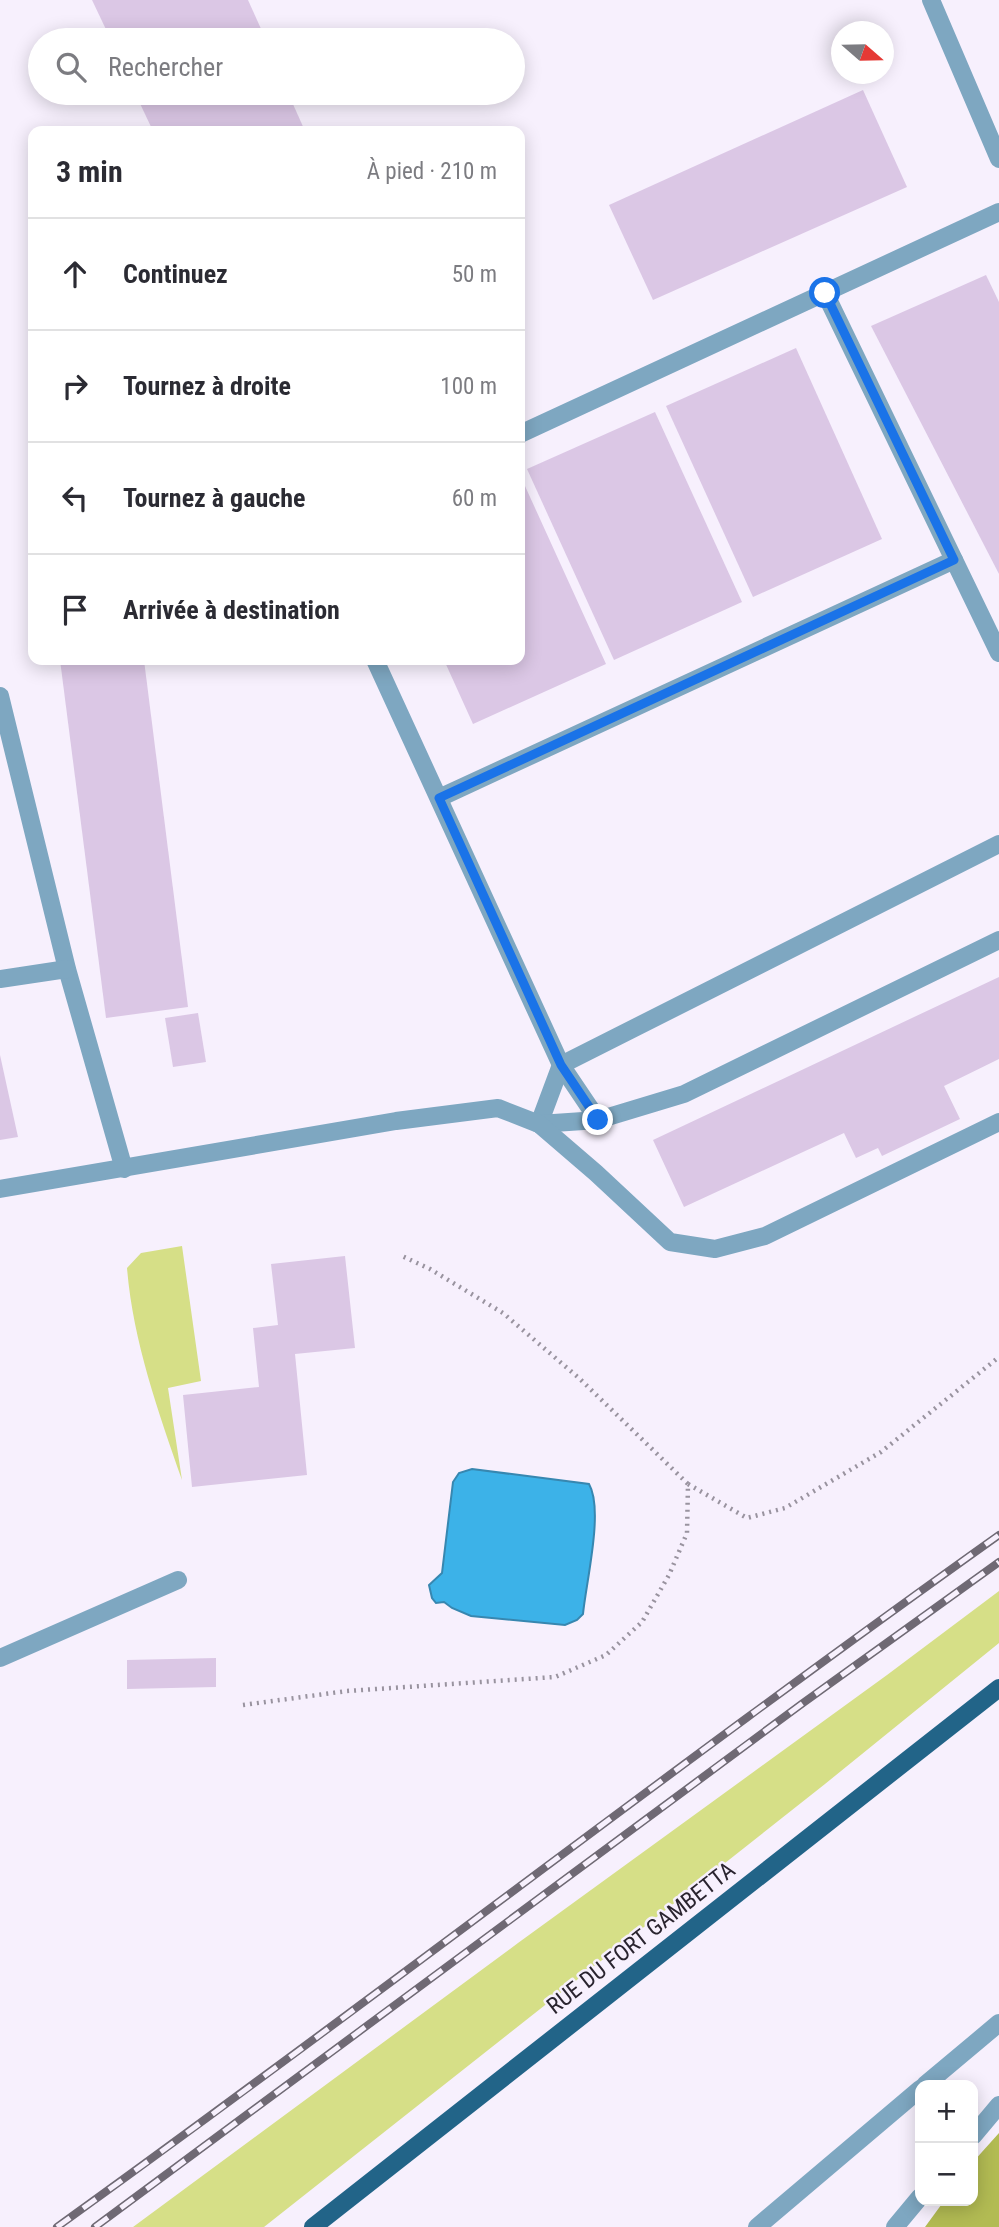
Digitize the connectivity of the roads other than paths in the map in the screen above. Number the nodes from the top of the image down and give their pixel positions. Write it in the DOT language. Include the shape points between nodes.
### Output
graph roads {
  1 [pos="932,0"];
  2 [pos="999,159"];
  3 [pos="999,212"];
  4 [pos="825,293"];
  5 [pos="525,432"];
  6 [pos="954,560"];
  7 [pos="999,653"];
  8 [pos="377,665"];
  9 [pos="0,696"];
  10 [pos="439,798"];
  11 [pos="999,844"];
  12 [pos="999,940"];
  13 [pos="67,969"];
  14 [pos="0,979"];
  15 [pos="561,1065"];
  16 [pos="598,1120"];
  17 [pos="999,1122"];
  18 [pos="539,1124"];
  19 [pos="124,1169"];
  20 [pos="0,1189"];
  21 [pos="178,1580"];
  22 [pos="0,1658"];
  23 [pos="999,1688"];
  24 [pos="999,2023"];
  25 [pos="931,2080"];
  26 [pos="915,2093"];
  27 [pos="999,2105"];
  28 [pos="978,2130"];
  29 [pos="915,2203"];
  30 [pos="313,2227"];
  31 [pos="757,2227"];
  32 [pos="895,2227"];
  1 -- 2 [label="lane"];
  3 -- 4 [label="lane"];
  4 -- 5 [label="lane"];
  4 -- 6 [label="lane"];
  6 -- 7 [label="lane"];
  6 -- 10 [label="lane"];
  8 -- 10 [label="lane"];
  9 -- 13 [label="lane"];
  10 -- 15 [label="lane"];
  11 -- 15 [label="lane"];
  12 -- 16 [label="lane" via="684,1094"];
  13 -- 14 [label="lane"];
  13 -- 19 [label="lane"];
  15 -- 16 [label="lane"];
  15 -- 18 [label="lane"];
  16 -- 18 [label="lane"];
  17 -- 18 [label="lane" via="765,1236 715,1249 670,1242"];
  18 -- 19 [label="lane" via="498,1108 456,1112"];
  19 -- 20 [label="lane"];
  21 -- 22 [label="lane"];
  23 -- 30 [label="main road, RUE DU FORT GAMBETTA"];
  24 -- 25 [label="lane"];
  26 -- 31 [label="lane"];
  27 -- 28 [label="lane"];
  29 -- 32 [label="lane"];
}
